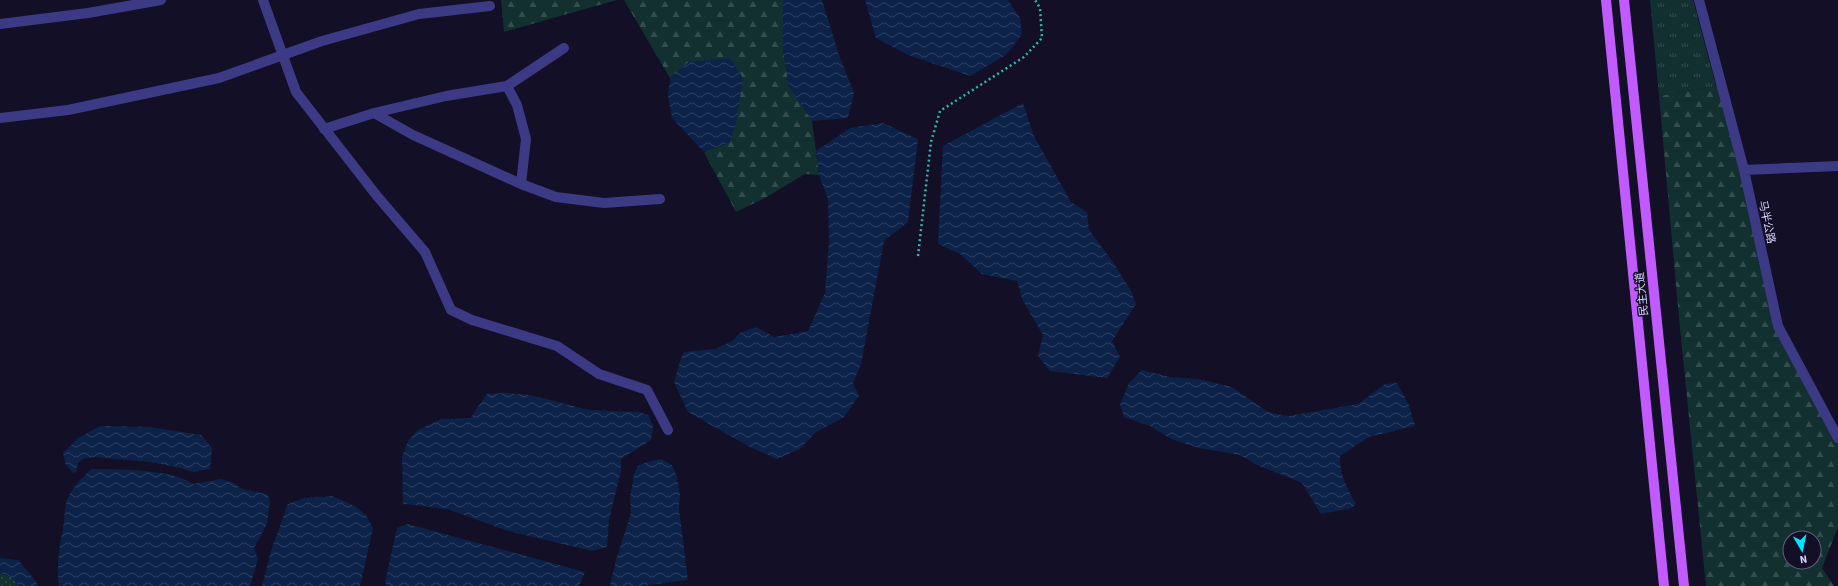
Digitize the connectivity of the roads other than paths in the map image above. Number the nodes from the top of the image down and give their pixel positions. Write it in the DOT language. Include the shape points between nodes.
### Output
graph roads {
  1 [pos="161,0"];
  2 [pos="263,0"];
  3 [pos="1606,0"];
  4 [pos="1624,0"];
  5 [pos="1699,0"];
  6 [pos="490,6"];
  7 [pos="0,24"];
  8 [pos="564,48"];
  9 [pos="283,55"];
  10 [pos="507,86"];
  11 [pos="374,113"];
  12 [pos="0,118"];
  13 [pos="324,129"];
  14 [pos="1838,166"];
  15 [pos="1744,170"];
  16 [pos="521,184"];
  17 [pos="660,199"];
  18 [pos="668,430"];
  19 [pos="1838,438"];
  20 [pos="1664,586"];
  21 [pos="1684,586"];
  1 -- 7 [label="street" via="88,13"];
  2 -- 9 [label="street"];
  3 -- 20 [label="main road, 民主大道"];
  4 -- 21 [label="main road, 民主大道"];
  5 -- 15 [label="street, 马半公路"];
  6 -- 9 [label="street" via="419,14 322,41"];
  8 -- 10 [label="street"];
  9 -- 12 [label="street" via="219,78 68,110"];
  9 -- 13 [label="street" via="296,92"];
  10 -- 11 [label="street" via="446,96"];
  10 -- 16 [label="street" via="517,105 526,139"];
  11 -- 13 [label="street"];
  11 -- 16 [label="street" via="413,135"];
  13 -- 18 [label="street" via="376,196 425,252 451,310 472,320 557,346 599,374 647,390"];
  14 -- 15 [label="street"];
  15 -- 19 [label="street, 马半公路" via="1778,326"];
  16 -- 17 [label="street" via="556,197 604,203"];
}
